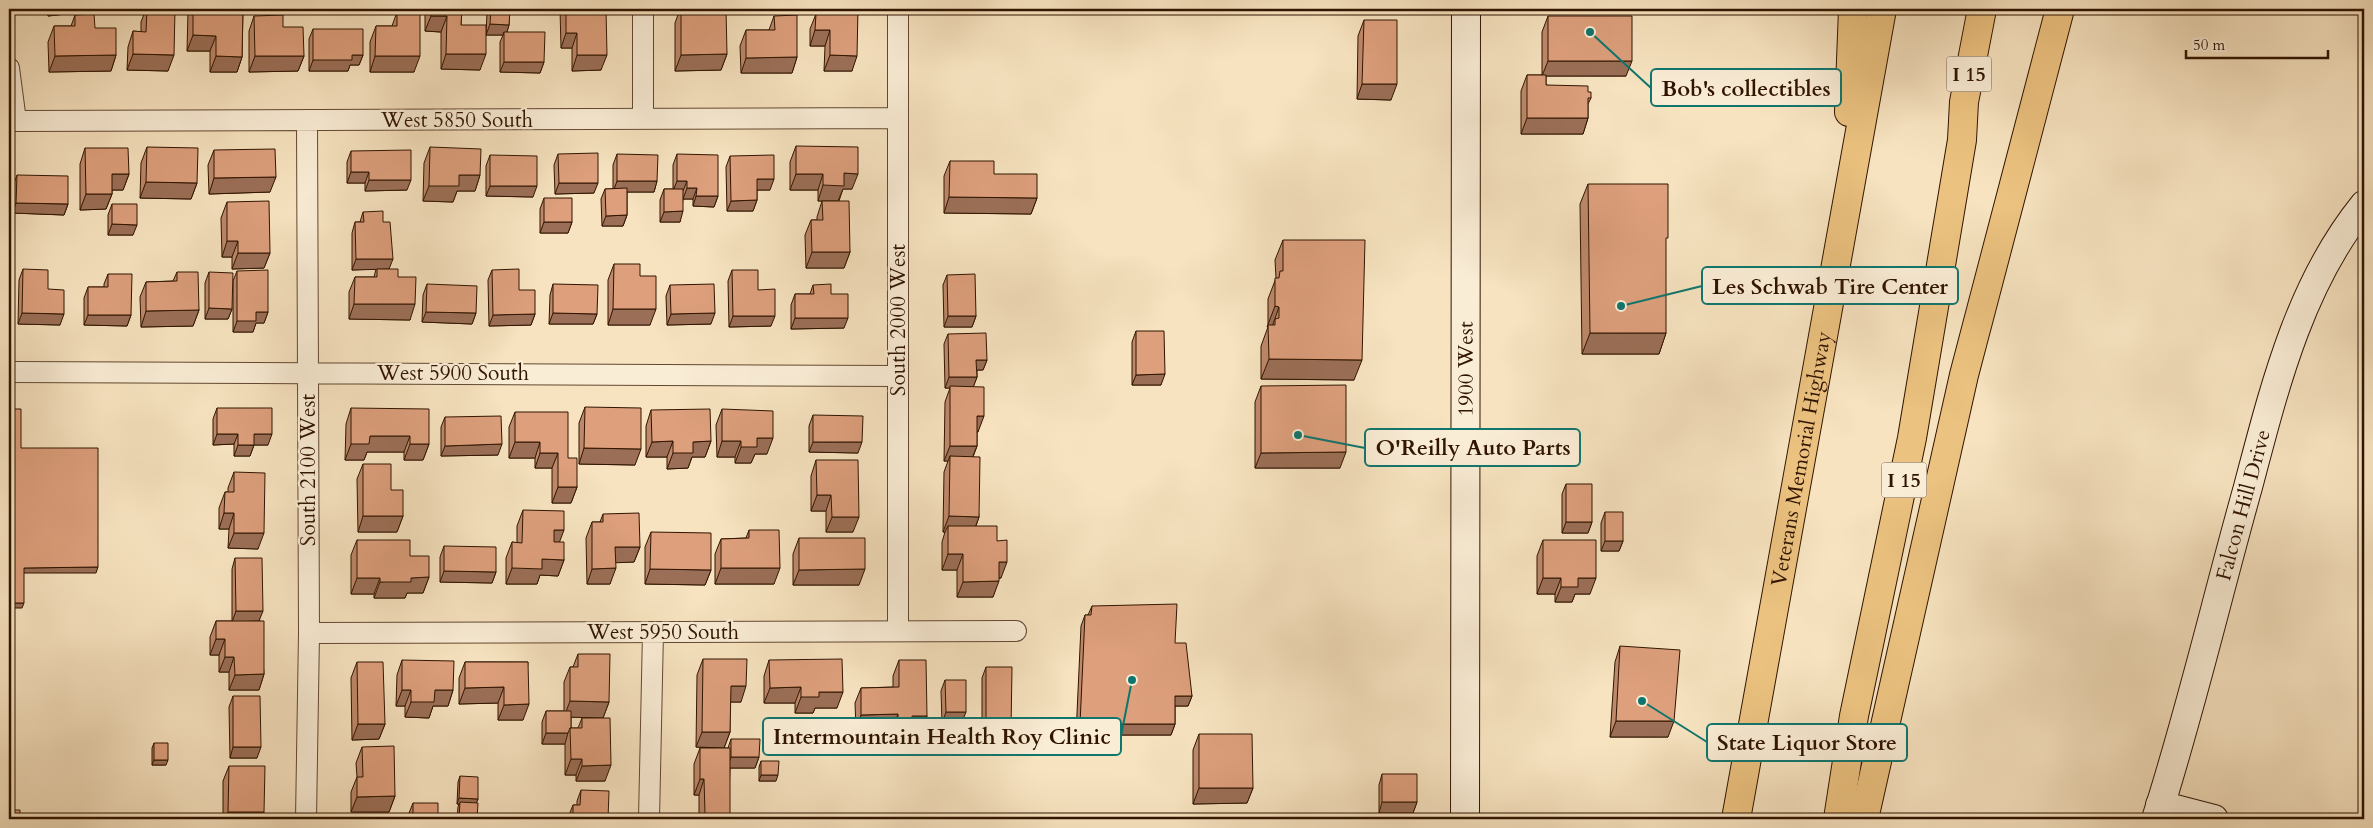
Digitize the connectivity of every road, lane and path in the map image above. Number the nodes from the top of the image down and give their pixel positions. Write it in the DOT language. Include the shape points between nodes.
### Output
graph roads {
  1 [pos="643,9"];
  2 [pos="898,9"];
  3 [pos="1466,9"];
  4 [pos="1853,9"];
  5 [pos="1882,9"];
  6 [pos="1982,9"];
  7 [pos="2060,12"];
  8 [pos="9,68"];
  9 [pos="898,118"];
  10 [pos="643,119"];
  11 [pos="307,120"];
  12 [pos="2364,205"];
  13 [pos="1845,214"];
  14 [pos="9,372"];
  15 [pos="308,372"];
  16 [pos="898,376"];
  17 [pos="898,630"];
  18 [pos="1016,631"];
  19 [pos="653,632"];
  20 [pos="309,633"];
  21 [pos="2158,812"];
  22 [pos="306,819"];
  23 [pos="649,819"];
  24 [pos="1465,819"];
  25 [pos="1736,819"];
  26 [pos="1838,819"];
  27 [pos="1864,819"];
  28 [pos="2214,819"];
  1 -- 10 [label="street"];
  2 -- 9 [label="street, South 2000 West"];
  3 -- 24 [label="main road, 1900 West"];
  4 -- 13 [label="highway"];
  5 -- 13 [label="highway, Veterans Memorial Highway"];
  6 -- 26 [label="highway, I 15" via="1964,102 1962,140 1912,438 1854,716"];
  7 -- 27 [label="highway" via="1964,375"];
  8 -- 11 [label="street, West 5850 South" via="16,121"];
  9 -- 10 [label="street, West 5850 South"];
  9 -- 16 [label="street, South 2000 West"];
  10 -- 11 [label="street, West 5850 South"];
  11 -- 15 [label="street, South 2100 West"];
  12 -- 21 [label="main road, Falcon Hill Drive" via="2321,270 2274,390"];
  13 -- 25 [label="highway, Veterans Memorial Highway"];
  14 -- 15 [label="street, West 5900 South"];
  15 -- 16 [label="street, West 5900 South"];
  15 -- 20 [label="street, South 2100 West"];
  16 -- 17 [label="street, South 2000 West"];
  17 -- 18 [label="street, West 5950 South"];
  17 -- 19 [label="street, West 5950 South"];
  19 -- 20 [label="street, West 5950 South"];
  19 -- 23 [label="street"];
  20 -- 22 [label="street, South 2100 West"];
  21 -- 28 [label="main road"];
}
